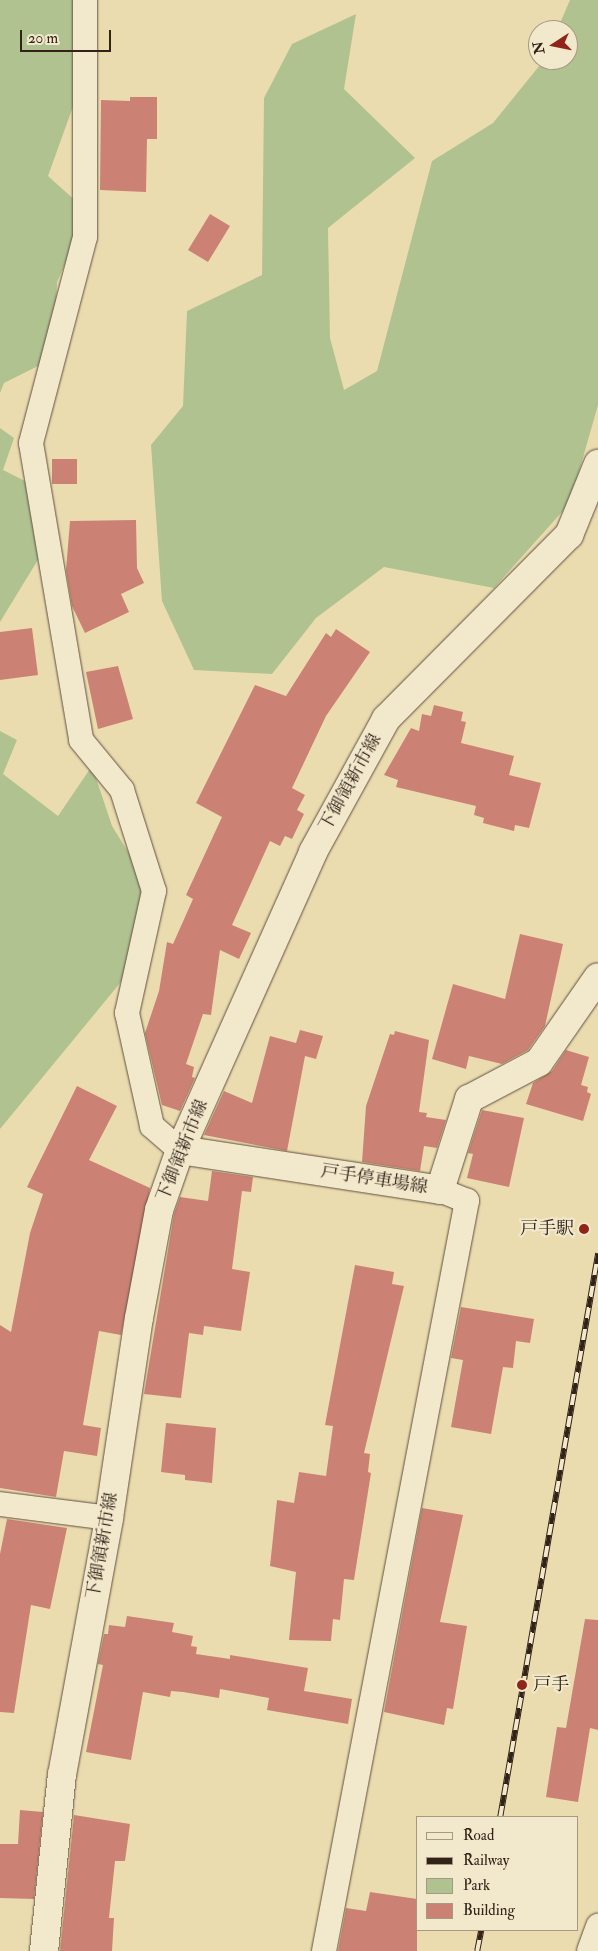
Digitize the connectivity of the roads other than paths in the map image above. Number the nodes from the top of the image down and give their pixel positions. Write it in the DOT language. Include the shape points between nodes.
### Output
graph roads {
  1 [pos="85,0"];
  2 [pos="598,464"];
  3 [pos="598,976"];
  4 [pos="180,1150"];
  5 [pos="440,1190"];
  6 [pos="0,1504"];
  7 [pos="108,1518"];
  8 [pos="598,1926"];
  9 [pos="44,1951"];
  10 [pos="324,1951"];
  11 [pos="589,1951"];
  1 -- 4 [label="street" via="85,237 32,443 81,740 122,790 154,891 127,1012 152,1126"];
  2 -- 4 [label="main road, 下御領新市線" via="569,535 386,718 313,852"];
  3 -- 5 [label="main road, 戸手停車場線" via="539,1062 469,1099"];
  4 -- 5 [label="main road, 戸手停車場線"];
  4 -- 7 [label="main road, 下御領新市線" via="159,1210"];
  5 -- 10 [label="street" via="467,1201"];
  6 -- 7 [label="street"];
  7 -- 9 [label="main road, 下御領新市線" via="62,1775"];
  8 -- 11 [label="street"];
}
